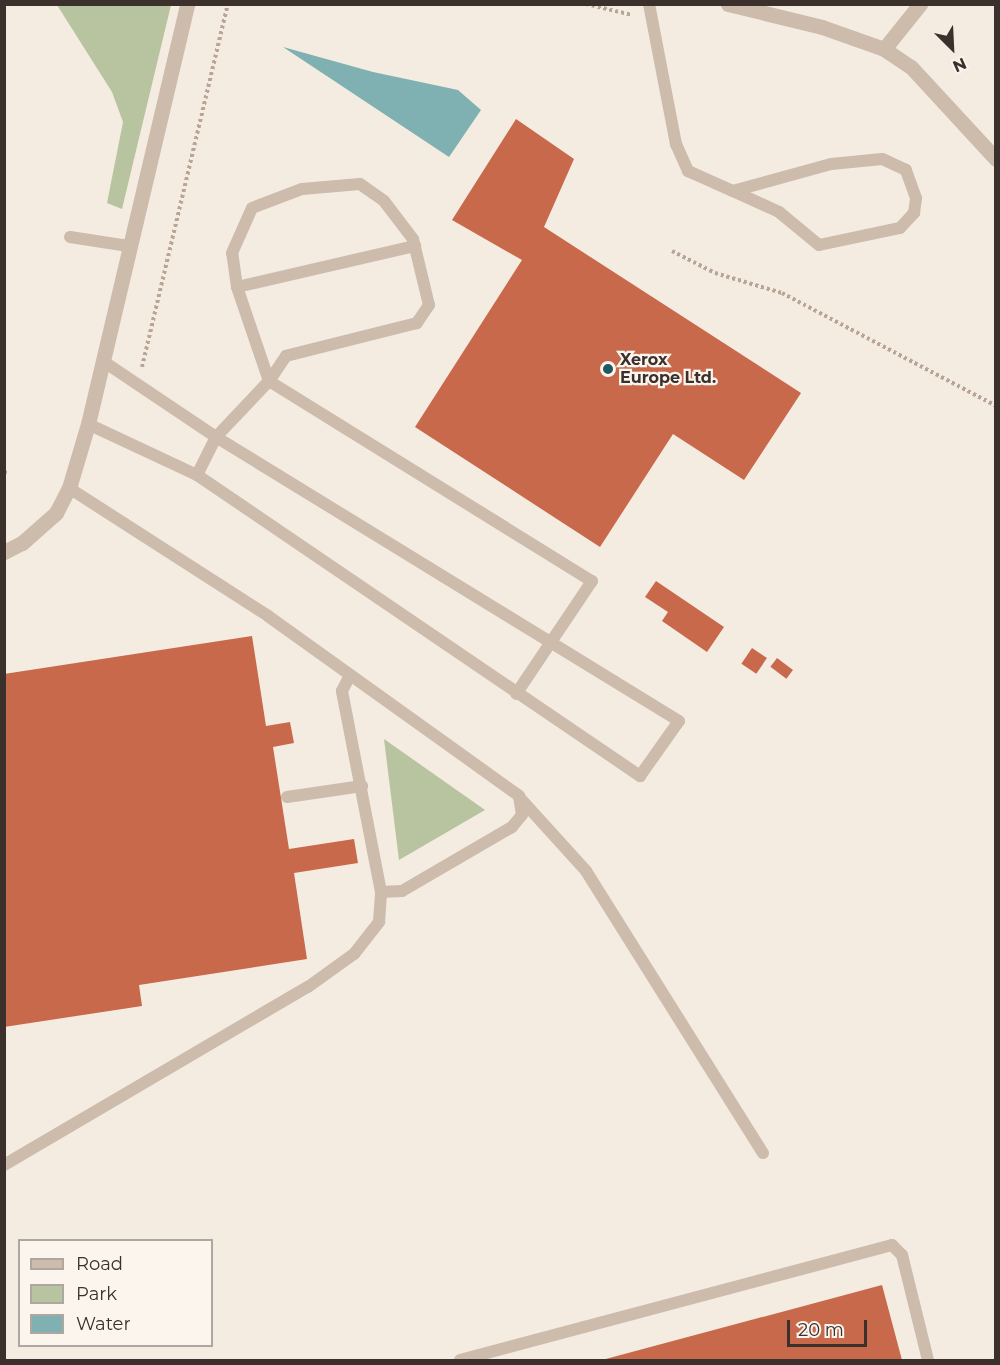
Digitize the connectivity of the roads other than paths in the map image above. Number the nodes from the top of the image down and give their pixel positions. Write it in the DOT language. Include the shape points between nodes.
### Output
graph roads {
  1 [pos="187,4"];
  2 [pos="649,4"];
  3 [pos="728,4"];
  4 [pos="920,4"];
  5 [pos="884,49"];
  6 [pos="996,159"];
  7 [pos="734,191"];
  8 [pos="70,237"];
  9 [pos="128,246"];
  10 [pos="415,246"];
  11 [pos="237,287"];
  12 [pos="103,361"];
  13 [pos="269,381"];
  14 [pos="88,424"];
  15 [pos="216,437"];
  16 [pos="197,475"];
  17 [pos="69,488"];
  18 [pos="4,552"];
  19 [pos="550,639"];
  20 [pos="350,675"];
  21 [pos="516,694"];
  22 [pos="362,786"];
  23 [pos="519,796"];
  24 [pos="287,797"];
  25 [pos="381,892"];
  26 [pos="763,1153"];
  27 [pos="4,1165"];
  28 [pos="460,1360"];
  29 [pos="928,1360"];
  1 -- 9 [label="street"];
  2 -- 7 [label="lane" via="676,144 688,171"];
  3 -- 5 [label="street" via="822,27"];
  4 -- 5 [label="street"];
  5 -- 6 [label="street" via="911,67"];
  7 -- 7 [label="lane" via="779,212 819,245 900,228 914,213 916,198 906,170 882,159 831,164"];
  8 -- 9 [label="lane"];
  9 -- 12 [label="street"];
  10 -- 11 [label="lane"];
  10 -- 11 [label="lane" via="384,201 360,184 302,189 252,208 232,253"];
  10 -- 13 [label="lane" via="429,305 417,323 286,356"];
  11 -- 13 [label="lane"];
  12 -- 14 [label="street"];
  12 -- 15 [label="lane"];
  13 -- 15 [label="lane"];
  13 -- 19 [label="lane" via="592,581"];
  14 -- 16 [label="lane"];
  14 -- 17 [label="street"];
  15 -- 16 [label="lane"];
  15 -- 19 [label="lane"];
  16 -- 21 [label="lane"];
  17 -- 18 [label="street" via="56,513 22,543"];
  17 -- 20 [label="lane" via="268,616"];
  19 -- 21 [label="lane"];
  19 -- 21 [label="lane" via="679,721 640,776"];
  20 -- 22 [label="lane" via="342,692"];
  20 -- 23 [label="lane"];
  22 -- 24 [label="lane"];
  22 -- 25 [label="lane"];
  23 -- 25 [label="lane" via="522,815 512,827 402,891"];
  23 -- 26 [label="lane" via="586,871"];
  25 -- 27 [label="lane" via="380,922 354,954 308,987"];
  28 -- 29 [label="lane" via="892,1245 902,1256"];
}
